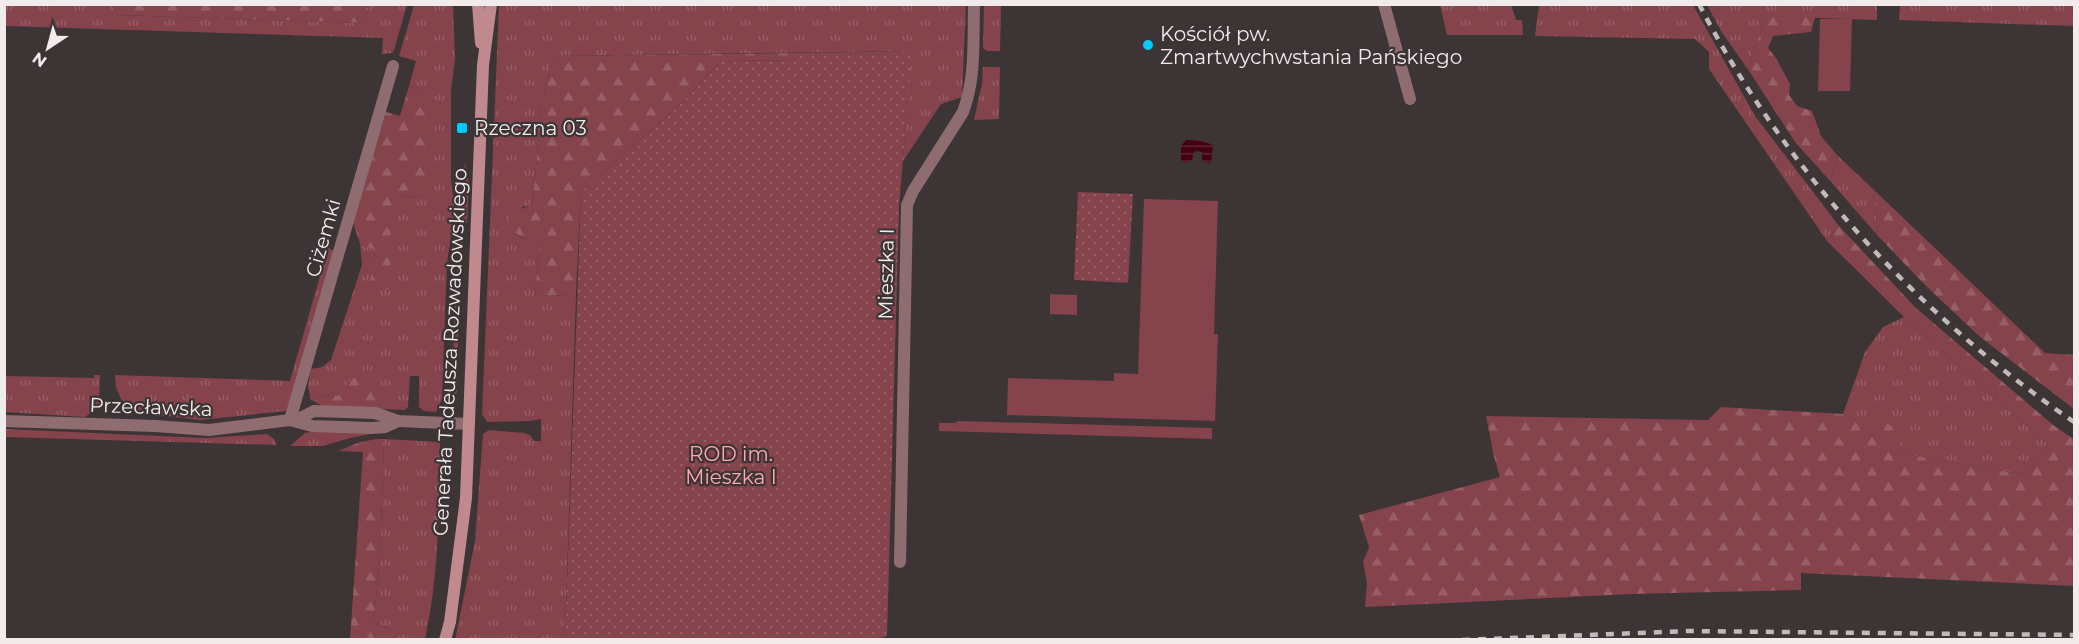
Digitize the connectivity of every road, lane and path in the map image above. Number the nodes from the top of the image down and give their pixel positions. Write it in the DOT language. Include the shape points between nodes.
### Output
graph roads {
  1 [pos="478,4"];
  2 [pos="491,4"];
  3 [pos="974,4"];
  4 [pos="1384,4"];
  5 [pos="483,65"];
  6 [pos="393,66"];
  7 [pos="1410,99"];
  8 [pos="293,420"];
  9 [pos="4,421"];
  10 [pos="469,424"];
  11 [pos="900,562"];
  12 [pos="445,639"];
  1 -- 5 [label="street, Generała Tadeusza Rozwadowskiego"];
  2 -- 5 [label="street, Generała Tadeusza Rozwadowskiego"];
  3 -- 11 [label="street, Mieszka I" via="968,99 907,205"];
  4 -- 7 [label="street"];
  5 -- 10 [label="street, Generała Tadeusza Rozwadowskiego"];
  6 -- 8 [label="street, Ciżemki"];
  8 -- 9 [label="street, Przecławska" via="209,430"];
  8 -- 10 [label="street, Przecławska" via="312,426 372,429 398,421"];
  10 -- 12 [label="street, Generała Tadeusza Rozwadowskiego" via="466,498"];
}
